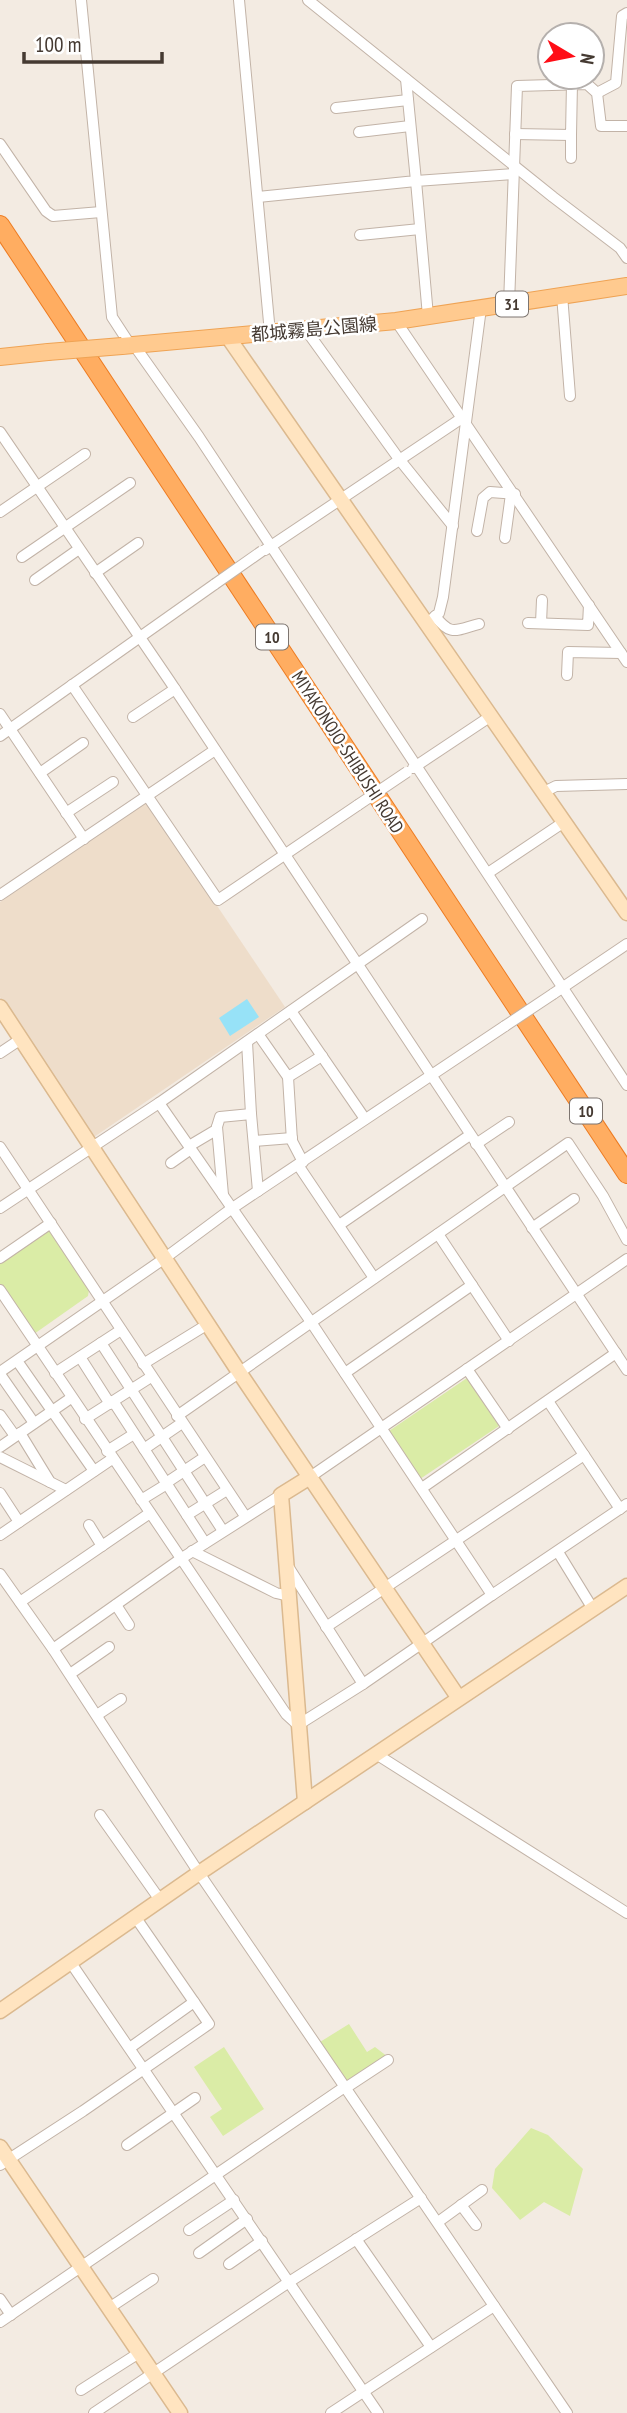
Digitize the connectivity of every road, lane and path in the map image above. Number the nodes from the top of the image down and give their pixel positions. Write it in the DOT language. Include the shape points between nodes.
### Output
graph roads {
  1 [pos="82,0"];
  2 [pos="239,0"];
  3 [pos="308,0"];
  4 [pos="627,13"];
  5 [pos="406,79"];
  6 [pos="536,85"];
  7 [pos="572,91"];
  8 [pos="597,93"];
  9 [pos="408,100"];
  10 [pos="336,108"];
  11 [pos="410,126"];
  12 [pos="627,126"];
  13 [pos="359,132"];
  14 [pos="514,134"];
  15 [pos="571,135"];
  16 [pos="0,144"];
  17 [pos="571,158"];
  18 [pos="513,170"];
  19 [pos="416,181"];
  20 [pos="258,197"];
  21 [pos="101,212"];
  22 [pos="0,225"];
  23 [pos="420,229"];
  24 [pos="360,235"];
  25 [pos="627,258"];
  26 [pos="627,286"];
  27 [pos="562,295"];
  28 [pos="509,304"];
  29 [pos="481,308"];
  30 [pos="428,317"];
  31 [pos="396,321"];
  32 [pos="306,330"];
  33 [pos="270,333"];
  34 [pos="228,337"];
  35 [pos="128,345"];
  36 [pos="0,357"];
  37 [pos="570,396"];
  38 [pos="464,421"];
  39 [pos="0,432"];
  40 [pos="85,454"];
  41 [pos="399,459"];
  42 [pos="130,483"];
  43 [pos="37,487"];
  44 [pos="513,494"];
  45 [pos="342,500"];
  46 [pos="0,512"];
  47 [pos="453,526"];
  48 [pos="65,527"];
  49 [pos="477,531"];
  50 [pos="505,538"];
  51 [pos="138,543"];
  52 [pos="79,549"];
  53 [pos="266,549"];
  54 [pos="22,557"];
  55 [pos="95,573"];
  56 [pos="35,580"];
  57 [pos="542,600"];
  58 [pos="589,605"];
  59 [pos="431,620"];
  60 [pos="528,623"];
  61 [pos="541,623"];
  62 [pos="479,624"];
  63 [pos="139,638"];
  64 [pos="624,658"];
  65 [pos="567,675"];
  66 [pos="72,685"];
  67 [pos="175,689"];
  68 [pos="0,714"];
  69 [pos="491,716"];
  70 [pos="133,717"];
  71 [pos="10,729"];
  72 [pos="0,736"];
  73 [pos="83,743"];
  74 [pos="215,750"];
  75 [pos="417,765"];
  76 [pos="40,773"];
  77 [pos="113,782"];
  78 [pos="627,784"];
  79 [pos="544,792"];
  80 [pos="146,795"];
  81 [pos="66,813"];
  82 [pos="564,822"];
  83 [pos="84,839"];
  84 [pos="285,856"];
  85 [pos="488,873"];
  86 [pos="0,895"];
  87 [pos="627,913"];
  88 [pos="422,919"];
  89 [pos="627,944"];
  90 [pos="357,965"];
  91 [pos="564,986"];
  92 [pos="0,1007"];
  93 [pos="291,1010"];
  94 [pos="258,1034"];
  95 [pos="21,1039"];
  96 [pos="247,1042"];
  97 [pos="544,1049"];
  98 [pos="0,1053"];
  99 [pos="322,1056"];
  100 [pos="288,1077"];
  101 [pos="431,1077"];
  102 [pos="627,1085"];
  103 [pos="159,1103"];
  104 [pos="251,1114"];
  105 [pos="365,1119"];
  106 [pos="509,1122"];
  107 [pos="217,1126"];
  108 [pos="292,1138"];
  109 [pos="473,1140"];
  110 [pos="254,1141"];
  111 [pos="0,1147"];
  112 [pos="90,1147"];
  113 [pos="190,1147"];
  114 [pos="627,1159"];
  115 [pos="171,1163"];
  116 [pos="301,1164"];
  117 [pos="627,1174"];
  118 [pos="627,1184"];
  119 [pos="505,1188"];
  120 [pos="29,1189"];
  121 [pos="258,1191"];
  122 [pos="223,1198"];
  123 [pos="573,1199"];
  124 [pos="0,1208"];
  125 [pos="231,1209"];
  126 [pos="51,1223"];
  127 [pos="339,1226"];
  128 [pos="532,1228"];
  129 [pos="438,1234"];
  130 [pos="627,1240"];
  131 [pos="0,1258"];
  132 [pos="165,1258"];
  133 [pos="627,1259"];
  134 [pos="374,1278"];
  135 [pos="472,1285"];
  136 [pos="0,1290"];
  137 [pos="576,1294"];
  138 [pos="102,1301"];
  139 [pos="310,1322"];
  140 [pos="208,1324"];
  141 [pos="121,1330"];
  142 [pos="509,1341"];
  143 [pos="101,1343"];
  144 [pos="36,1351"];
  145 [pos="616,1353"];
  146 [pos="80,1357"];
  147 [pos="143,1364"];
  148 [pos="20,1365"];
  149 [pos="467,1369"];
  150 [pos="627,1370"];
  151 [pos="239,1372"];
  152 [pos="55,1373"];
  153 [pos="345,1373"];
  154 [pos="1,1376"];
  155 [pos="151,1377"];
  156 [pos="131,1390"];
  157 [pos="71,1398"];
  158 [pos="548,1401"];
  159 [pos="111,1402"];
  160 [pos="51,1411"];
  161 [pos="0,1415"];
  162 [pos="85,1419"];
  163 [pos="180,1420"];
  164 [pos="34,1423"];
  165 [pos="381,1426"];
  166 [pos="508,1429"];
  167 [pos="18,1434"];
  168 [pos="134,1434"];
  169 [pos="163,1437"];
  170 [pos="0,1447"];
  171 [pos="144,1449"];
  172 [pos="109,1455"];
  173 [pos="584,1455"];
  174 [pos="0,1457"];
  175 [pos="205,1457"];
  176 [pos="94,1471"];
  177 [pos="185,1471"];
  178 [pos="310,1477"];
  179 [pos="50,1482"];
  180 [pos="166,1484"];
  181 [pos="422,1488"];
  182 [pos="66,1490"];
  183 [pos="227,1490"];
  184 [pos="0,1493"];
  185 [pos="281,1495"];
  186 [pos="141,1500"];
  187 [pos="205,1503"];
  188 [pos="624,1506"];
  189 [pos="150,1513"];
  190 [pos="187,1515"];
  191 [pos="245,1516"];
  192 [pos="19,1522"];
  193 [pos="89,1525"];
  194 [pos="223,1531"];
  195 [pos="1,1532"];
  196 [pos="457,1541"];
  197 [pos="205,1543"];
  198 [pos="102,1546"];
  199 [pos="192,1551"];
  200 [pos="558,1552"];
  201 [pos="181,1558"];
  202 [pos="287,1565"];
  203 [pos="0,1574"];
  204 [pos="626,1588"];
  205 [pos="384,1589"];
  206 [pos="289,1595"];
  207 [pos="492,1595"];
  208 [pos="20,1602"];
  209 [pos="116,1605"];
  210 [pos="593,1609"];
  211 [pos="129,1625"];
  212 [pos="326,1627"];
  213 [pos="421,1644"];
  214 [pos="109,1647"];
  215 [pos="53,1649"];
  216 [pos="70,1674"];
  217 [pos="362,1684"];
  218 [pos="458,1698"];
  219 [pos="121,1699"];
  220 [pos="97,1715"];
  221 [pos="298,1725"];
  222 [pos="376,1755"];
  223 [pos="305,1802"];
  224 [pos="100,1815"];
  225 [pos="199,1873"];
  226 [pos="160,1900"];
  227 [pos="627,1913"];
  228 [pos="136,1918"];
  229 [pos="71,1963"];
  230 [pos="194,2002"];
  231 [pos="0,2011"];
  232 [pos="131,2047"];
  233 [pos="388,2060"];
  234 [pos="145,2068"];
  235 [pos="346,2087"];
  236 [pos="195,2098"];
  237 [pos="175,2112"];
  238 [pos="127,2145"];
  239 [pos="3,2157"];
  240 [pos="217,2175"];
  241 [pos="482,2190"];
  242 [pos="421,2198"];
  243 [pos="234,2200"];
  244 [pos="461,2204"];
  245 [pos="247,2219"];
  246 [pos="438,2222"];
  247 [pos="476,2225"];
  248 [pos="189,2230"];
  249 [pos="356,2239"];
  250 [pos="262,2241"];
  251 [pos="200,2253"];
  252 [pos="229,2264"];
  253 [pos="82,2267"];
  254 [pos="153,2279"];
  255 [pos="289,2282"];
  256 [pos="0,2299"];
  257 [pos="494,2306"];
  258 [pos="109,2308"];
  259 [pos="11,2315"];
  260 [pos="0,2322"];
  261 [pos="430,2347"];
  262 [pos="139,2353"];
  263 [pos="154,2374"];
  264 [pos="81,2390"];
  265 [pos="363,2391"];
  266 [pos="94,2413"];
  267 [pos="180,2413"];
  268 [pos="331,2413"];
  269 [pos="378,2413"];
  270 [pos="567,2413"];
  1 -- 21 [label="street"];
  2 -- 20 [label="street"];
  3 -- 5 [label="street"];
  4 -- 8 [label="street" via="622,16 617,83"];
  5 -- 9 [label="street"];
  5 -- 18 [label="street"];
  6 -- 14 [label="street" via="517,86"];
  7 -- 15 [label="street"];
  8 -- 12 [label="street" via="601,126"];
  9 -- 10 [label="street"];
  9 -- 11 [label="street"];
  11 -- 13 [label="street"];
  11 -- 19 [label="street"];
  14 -- 15 [label="street"];
  14 -- 18 [label="street"];
  15 -- 17 [label="street"];
  16 -- 21 [label="street" via="53,216"];
  18 -- 19 [label="street"];
  18 -- 25 [label="street" via="620,248"];
  18 -- 28 [label="street"];
  19 -- 20 [label="street"];
  19 -- 23 [label="street"];
  20 -- 33 [label="street"];
  21 -- 35 [label="street" via="112,317"];
  22 -- 97 [label="highway, MIYAKONOJO-SHIBUSHI ROAD / 10"];
  23 -- 24 [label="street"];
  23 -- 30 [label="street"];
  26 -- 27 [label="main road, 都城霧島公園線 / 31"];
  27 -- 28 [label="main road, 都城霧島公園線 / 31"];
  27 -- 37 [label="street"];
  28 -- 29 [label="main road, 都城霧島公園線 / 31"];
  29 -- 30 [label="main road, 都城霧島公園線 / 31"];
  29 -- 38 [label="street"];
  30 -- 31 [label="main road, 都城霧島公園線 / 31"];
  31 -- 32 [label="main road, 都城霧島公園線 / 31"];
  31 -- 38 [label="street"];
  32 -- 33 [label="main road, 都城霧島公園線 / 31"];
  32 -- 41 [label="street"];
  33 -- 34 [label="main road, 都城霧島公園線 / 31"];
  34 -- 35 [label="main road, 都城霧島公園線 / 31"];
  34 -- 45 [label="street"];
  35 -- 36 [label="main road, 都城霧島公園線 / 31, bridge"];
  35 -- 53 [label="street"];
  38 -- 41 [label="street"];
  38 -- 44 [label="street"];
  38 -- 47 [label="street"];
  39 -- 43 [label="street"];
  40 -- 43 [label="street"];
  41 -- 45 [label="street"];
  41 -- 47 [label="street"];
  42 -- 48 [label="street"];
  43 -- 46 [label="street"];
  43 -- 48 [label="street"];
  44 -- 49 [label="street" via="491,492 482,498"];
  44 -- 50 [label="street"];
  44 -- 58 [label="street"];
  45 -- 53 [label="street"];
  45 -- 59 [label="street"];
  47 -- 59 [label="street" via="443,597 439,613"];
  48 -- 52 [label="street"];
  48 -- 54 [label="street"];
  51 -- 55 [label="street"];
  52 -- 55 [label="street"];
  52 -- 56 [label="street"];
  53 -- 63 [label="street, bridge"];
  53 -- 75 [label="street"];
  55 -- 63 [label="street"];
  57 -- 61 [label="street"];
  58 -- 61 [label="street" via="588,625"];
  58 -- 64 [label="street"];
  59 -- 62 [label="street" via="452,631"];
  59 -- 69 [label="street"];
  60 -- 61 [label="street"];
  63 -- 66 [label="street"];
  63 -- 67 [label="street"];
  64 -- 65 [label="street" via="568,652"];
  66 -- 71 [label="street"];
  66 -- 80 [label="street"];
  67 -- 70 [label="street"];
  67 -- 74 [label="street"];
  68 -- 71 [label="street"];
  69 -- 75 [label="street"];
  69 -- 79 [label="street"];
  71 -- 72 [label="street"];
  71 -- 76 [label="street"];
  73 -- 76 [label="street"];
  74 -- 80 [label="street"];
  74 -- 84 [label="street"];
  75 -- 84 [label="street, bridge"];
  75 -- 85 [label="street"];
  76 -- 81 [label="street"];
  77 -- 81 [label="street"];
  78 -- 79 [label="street" via="556,786"];
  79 -- 82 [label="street"];
  80 -- 83 [label="street"];
  80 -- 84 [label="street" via="218,900"];
  81 -- 83 [label="street"];
  82 -- 85 [label="street"];
  82 -- 87 [label="street"];
  83 -- 86 [label="street"];
  84 -- 90 [label="street"];
  85 -- 91 [label="street"];
  88 -- 90 [label="street"];
  89 -- 91 [label="street"];
  90 -- 93 [label="street"];
  90 -- 101 [label="street"];
  91 -- 101 [label="street, bridge"];
  91 -- 102 [label="street"];
  92 -- 95 [label="street"];
  93 -- 94 [label="street"];
  93 -- 99 [label="street"];
  94 -- 96 [label="street"];
  94 -- 100 [label="street"];
  95 -- 98 [label="street"];
  95 -- 112 [label="street"];
  96 -- 103 [label="street"];
  96 -- 104 [label="street"];
  97 -- 114 [label="highway"];
  97 -- 117 [label="highway, MIYAKONOJO-SHIBUSHI ROAD / 10"];
  97 -- 118 [label="highway"];
  99 -- 100 [label="street"];
  99 -- 105 [label="street"];
  100 -- 108 [label="street"];
  101 -- 105 [label="street"];
  101 -- 109 [label="street"];
  103 -- 112 [label="street"];
  103 -- 113 [label="street"];
  104 -- 107 [label="street" via="220,1117"];
  104 -- 110 [label="street"];
  105 -- 116 [label="street"];
  106 -- 109 [label="street"];
  107 -- 113 [label="street"];
  107 -- 122 [label="street"];
  108 -- 110 [label="street"];
  108 -- 116 [label="street"];
  109 -- 119 [label="street"];
  109 -- 127 [label="street"];
  110 -- 121 [label="street"];
  111 -- 120 [label="street"];
  112 -- 120 [label="street"];
  112 -- 132 [label="street"];
  113 -- 115 [label="street"];
  113 -- 122 [label="street"];
  116 -- 121 [label="street"];
  116 -- 127 [label="street"];
  119 -- 128 [label="street"];
  119 -- 129 [label="street"];
  119 -- 130 [label="street" via="568,1143"];
  120 -- 124 [label="street"];
  120 -- 126 [label="street"];
  121 -- 125 [label="street"];
  122 -- 125 [label="street"];
  123 -- 128 [label="street"];
  125 -- 132 [label="street"];
  125 -- 139 [label="street"];
  126 -- 131 [label="street"];
  126 -- 138 [label="street"];
  127 -- 134 [label="street"];
  128 -- 137 [label="street"];
  129 -- 134 [label="street"];
  129 -- 135 [label="street"];
  132 -- 138 [label="street"];
  132 -- 140 [label="street"];
  133 -- 137 [label="street"];
  134 -- 139 [label="street"];
  135 -- 142 [label="street"];
  135 -- 153 [label="street"];
  136 -- 144 [label="street"];
  137 -- 142 [label="street"];
  137 -- 145 [label="street"];
  138 -- 141 [label="street"];
  138 -- 144 [label="street"];
  139 -- 151 [label="street"];
  139 -- 153 [label="street"];
  140 -- 147 [label="street"];
  140 -- 151 [label="street"];
  141 -- 143 [label="street"];
  141 -- 147 [label="street"];
  142 -- 149 [label="street"];
  143 -- 146 [label="street"];
  143 -- 156 [label="street"];
  144 -- 148 [label="street"];
  144 -- 152 [label="street"];
  144 -- 154 [label="street"];
  145 -- 150 [label="street"];
  145 -- 158 [label="street"];
  146 -- 152 [label="street"];
  146 -- 159 [label="street"];
  147 -- 155 [label="street"];
  148 -- 154 [label="street"];
  148 -- 160 [label="street"];
  149 -- 165 [label="street"];
  149 -- 166 [label="street"];
  151 -- 163 [label="street"];
  151 -- 178 [label="street"];
  152 -- 157 [label="street"];
  153 -- 165 [label="street"];
  154 -- 164 [label="street"];
  155 -- 156 [label="street"];
  155 -- 163 [label="street"];
  156 -- 159 [label="street"];
  156 -- 169 [label="street"];
  157 -- 160 [label="street"];
  157 -- 162 [label="street"];
  158 -- 166 [label="street"];
  158 -- 173 [label="street"];
  159 -- 162 [label="street"];
  159 -- 168 [label="street"];
  160 -- 164 [label="street"];
  160 -- 176 [label="street"];
  161 -- 167 [label="street"];
  162 -- 172 [label="street"];
  163 -- 169 [label="street"];
  163 -- 175 [label="street"];
  164 -- 167 [label="street"];
  165 -- 178 [label="street"];
  165 -- 181 [label="street"];
  166 -- 181 [label="street"];
  167 -- 170 [label="street"];
  167 -- 179 [label="street"];
  168 -- 171 [label="street"];
  168 -- 172 [label="street"];
  169 -- 171 [label="street"];
  169 -- 177 [label="street"];
  171 -- 180 [label="street"];
  172 -- 176 [label="street"];
  172 -- 186 [label="street"];
  173 -- 188 [label="street"];
  173 -- 196 [label="street"];
  174 -- 179 [label="street"];
  175 -- 177 [label="street"];
  175 -- 183 [label="street"];
  176 -- 182 [label="street"];
  177 -- 180 [label="street"];
  177 -- 187 [label="street"];
  178 -- 185 [label="street"];
  178 -- 205 [label="street"];
  179 -- 182 [label="street"];
  180 -- 186 [label="street"];
  180 -- 190 [label="street"];
  181 -- 196 [label="street"];
  182 -- 192 [label="street"];
  183 -- 187 [label="street"];
  183 -- 191 [label="street"];
  184 -- 192 [label="street"];
  185 -- 191 [label="street"];
  185 -- 202 [label="street"];
  186 -- 189 [label="street"];
  187 -- 190 [label="street"];
  187 -- 194 [label="street"];
  188 -- 200 [label="street"];
  189 -- 198 [label="street"];
  189 -- 201 [label="street"];
  190 -- 197 [label="street"];
  191 -- 194 [label="street"];
  192 -- 195 [label="street"];
  193 -- 198 [label="street"];
  194 -- 197 [label="street"];
  196 -- 205 [label="street"];
  196 -- 207 [label="street"];
  197 -- 199 [label="street"];
  198 -- 208 [label="street"];
  199 -- 201 [label="street"];
  199 -- 206 [label="street" via="276,1593"];
  200 -- 207 [label="street"];
  200 -- 210 [label="street"];
  201 -- 209 [label="street"];
  201 -- 221 [label="street" via="286,1714"];
  202 -- 206 [label="street"];
  202 -- 212 [label="street"];
  203 -- 208 [label="street"];
  204 -- 210 [label="street"];
  205 -- 212 [label="street"];
  205 -- 213 [label="street"];
  206 -- 221 [label="street"];
  207 -- 213 [label="street"];
  208 -- 215 [label="street"];
  209 -- 211 [label="street"];
  209 -- 215 [label="street"];
  210 -- 218 [label="street"];
  212 -- 217 [label="street"];
  213 -- 217 [label="street"];
  213 -- 218 [label="street"];
  214 -- 216 [label="street"];
  215 -- 216 [label="street"];
  216 -- 220 [label="street"];
  217 -- 221 [label="street"];
  218 -- 222 [label="street"];
  219 -- 220 [label="street"];
  220 -- 225 [label="street"];
  221 -- 223 [label="street"];
  222 -- 223 [label="street"];
  222 -- 227 [label="street"];
  223 -- 225 [label="street"];
  224 -- 226 [label="street"];
  225 -- 226 [label="street"];
  225 -- 235 [label="street"];
  226 -- 228 [label="street"];
  228 -- 229 [label="street"];
  228 -- 230 [label="street"];
  229 -- 231 [label="street"];
  229 -- 232 [label="street"];
  230 -- 232 [label="street"];
  230 -- 234 [label="street" via="209,2024"];
  232 -- 234 [label="street"];
  233 -- 235 [label="street"];
  234 -- 237 [label="street"];
  234 -- 239 [label="street" via="83,2111"];
  235 -- 240 [label="street"];
  235 -- 242 [label="street"];
  236 -- 237 [label="street"];
  237 -- 238 [label="street"];
  237 -- 240 [label="street"];
  239 -- 253 [label="street"];
  240 -- 243 [label="street"];
  240 -- 253 [label="street"];
  241 -- 244 [label="street"];
  242 -- 246 [label="street"];
  242 -- 249 [label="street"];
  243 -- 245 [label="street"];
  243 -- 248 [label="street"];
  244 -- 246 [label="street"];
  244 -- 247 [label="street"];
  245 -- 250 [label="street"];
  245 -- 251 [label="street"];
  246 -- 257 [label="street"];
  249 -- 255 [label="street"];
  249 -- 261 [label="street"];
  250 -- 252 [label="street"];
  250 -- 255 [label="street"];
  253 -- 258 [label="street"];
  253 -- 259 [label="street"];
  254 -- 258 [label="street"];
  255 -- 263 [label="street"];
  255 -- 265 [label="street"];
  256 -- 259 [label="street"];
  257 -- 261 [label="street"];
  257 -- 270 [label="street"];
  258 -- 262 [label="street"];
  259 -- 260 [label="street"];
  261 -- 265 [label="street"];
  262 -- 263 [label="street"];
  262 -- 264 [label="street"];
  263 -- 266 [label="street"];
  263 -- 267 [label="street"];
  265 -- 268 [label="street"];
  265 -- 269 [label="street"];
}
